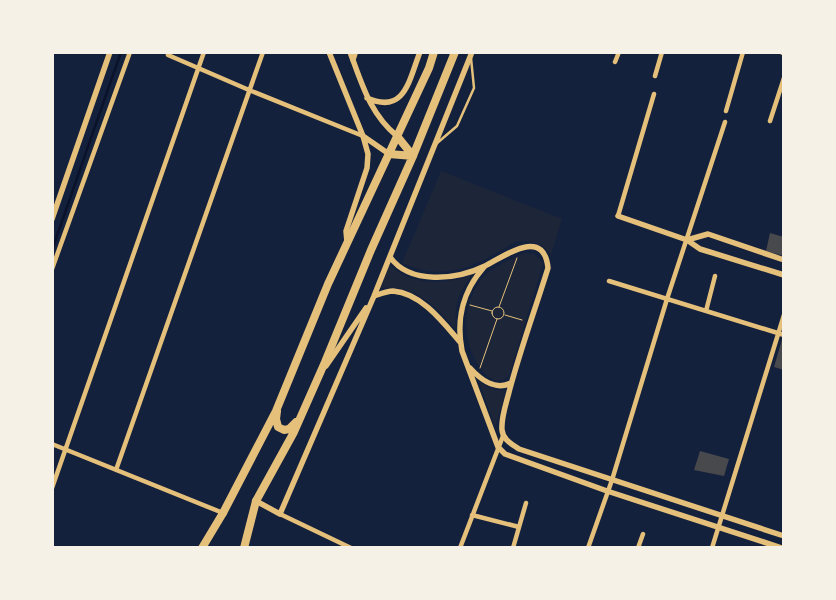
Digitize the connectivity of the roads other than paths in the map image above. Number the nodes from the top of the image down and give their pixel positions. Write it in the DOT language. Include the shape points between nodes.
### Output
graph roads {
  1 [pos="110,52"];
  2 [pos="130,52"];
  3 [pos="204,52"];
  4 [pos="263,52"];
  5 [pos="329,52"];
  6 [pos="350,52"];
  7 [pos="356,52"];
  8 [pos="422,52"];
  9 [pos="455,52"];
  10 [pos="619,52"];
  11 [pos="662,52"];
  12 [pos="742,52"];
  13 [pos="433,54"];
  14 [pos="470,54"];
  15 [pos="168,56"];
  16 [pos="353,61"];
  17 [pos="615,62"];
  18 [pos="198,68"];
  19 [pos="655,76"];
  20 [pos="784,78"];
  21 [pos="249,90"];
  22 [pos="654,94"];
  23 [pos="366,98"];
  24 [pos="726,111"];
  25 [pos="770,121"];
  26 [pos="725,122"];
  27 [pos="363,136"];
  28 [pos="397,136"];
  29 [pos="435,145"];
  30 [pos="389,154"];
  31 [pos="413,156"];
  32 [pos="618,216"];
  33 [pos="52,219"];
  34 [pos="687,240"];
  35 [pos="347,242"];
  36 [pos="390,257"];
  37 [pos="784,260"];
  38 [pos="485,266"];
  39 [pos="52,269"];
  40 [pos="784,275"];
  41 [pos="715,276"];
  42 [pos="610,281"];
  43 [pos="374,296"];
  44 [pos="667,299"];
  45 [pos="706,311"];
  46 [pos="784,315"];
  47 [pos="777,333"];
  48 [pos="784,335"];
  49 [pos="460,342"];
  50 [pos="468,366"];
  51 [pos="319,375"];
  52 [pos="511,383"];
  53 [pos="278,404"];
  54 [pos="300,418"];
  55 [pos="503,436"];
  56 [pos="52,444"];
  57 [pos="498,447"];
  58 [pos="66,450"];
  59 [pos="116,470"];
  60 [pos="612,480"];
  61 [pos="52,488"];
  62 [pos="607,491"];
  63 [pos="256,501"];
  64 [pos="526,503"];
  65 [pos="224,513"];
  66 [pos="280,514"];
  67 [pos="472,515"];
  68 [pos="721,516"];
  69 [pos="519,527"];
  70 [pos="718,527"];
  71 [pos="643,534"];
  72 [pos="784,536"];
  73 [pos="589,546"];
  74 [pos="202,548"];
  75 [pos="244,548"];
  76 [pos="350,548"];
  77 [pos="460,548"];
  78 [pos="513,548"];
  79 [pos="595,548"];
  80 [pos="638,548"];
  81 [pos="712,548"];
  82 [pos="782,548"];
  1 -- 33 [label="street"];
  2 -- 39 [label="street"];
  3 -- 18 [label="street"];
  4 -- 21 [label="street"];
  5 -- 27 [label="street"];
  6 -- 16 [label="street"];
  7 -- 16 [label="street"];
  8 -- 13 [label="street"];
  8 -- 23 [label="street" via="402,96 391,103 377,103"];
  9 -- 31 [label="main road"];
  10 -- 17 [label="street"];
  11 -- 19 [label="street"];
  12 -- 24 [label="street"];
  13 -- 28 [label="main road"];
  14 -- 29 [label="street"];
  14 -- 29 [label="lane" via="474,88 458,126"];
  15 -- 18 [label="street"];
  16 -- 23 [label="street"];
  18 -- 21 [label="street"];
  18 -- 58 [label="street"];
  20 -- 25 [label="street"];
  21 -- 27 [label="street"];
  21 -- 59 [label="street"];
  22 -- 32 [label="street"];
  23 -- 28 [label="street" via="385,127"];
  26 -- 34 [label="street"];
  27 -- 30 [label="street"];
  27 -- 35 [label="street" via="368,154 367,168 346,231"];
  28 -- 30 [label="main road"];
  28 -- 31 [label="main road"];
  29 -- 36 [label="street"];
  30 -- 31 [label="main road"];
  30 -- 35 [label="main road"];
  31 -- 51 [label="main road"];
  32 -- 34 [label="street"];
  34 -- 37 [label="street" via="708,234"];
  34 -- 40 [label="street" via="700,249"];
  34 -- 44 [label="street"];
  35 -- 53 [label="main road"];
  36 -- 38 [label="street" via="405,271 419,276 451,276"];
  36 -- 43 [label="street"];
  38 -- 49 [label="street" via="471,283 462,303"];
  38 -- 52 [label="street" via="521,247 540,250 547,261 548,268"];
  41 -- 45 [label="street"];
  42 -- 44 [label="street"];
  43 -- 49 [label="street" via="392,291 416,299"];
  43 -- 51 [label="street"];
  43 -- 66 [label="street"];
  44 -- 45 [label="street"];
  44 -- 60 [label="street"];
  45 -- 47 [label="street"];
  46 -- 47 [label="street"];
  47 -- 48 [label="street"];
  47 -- 68 [label="street"];
  49 -- 50 [label="street"];
  50 -- 52 [label="street" via="493,385 499,387"];
  50 -- 57 [label="street"];
  51 -- 54 [label="main road"];
  52 -- 55 [label="street" via="503,417"];
  53 -- 54 [label="main road" via="278,427 289,429"];
  53 -- 65 [label="main road"];
  54 -- 63 [label="main road"];
  55 -- 57 [label="street"];
  55 -- 60 [label="street" via="519,449"];
  56 -- 58 [label="street"];
  57 -- 62 [label="street" via="505,454"];
  57 -- 67 [label="street"];
  58 -- 59 [label="street"];
  58 -- 61 [label="street"];
  59 -- 65 [label="street"];
  60 -- 62 [label="street"];
  60 -- 68 [label="street"];
  62 -- 70 [label="street"];
  62 -- 73 [label="street"];
  63 -- 66 [label="street"];
  63 -- 75 [label="main road"];
  64 -- 69 [label="street"];
  65 -- 74 [label="main road"];
  66 -- 76 [label="street"];
  67 -- 69 [label="street"];
  67 -- 77 [label="street"];
  68 -- 70 [label="street"];
  68 -- 72 [label="street"];
  69 -- 78 [label="street"];
  70 -- 81 [label="street"];
  70 -- 82 [label="street"];
  71 -- 80 [label="street"];
  73 -- 79 [label="street"];
}
